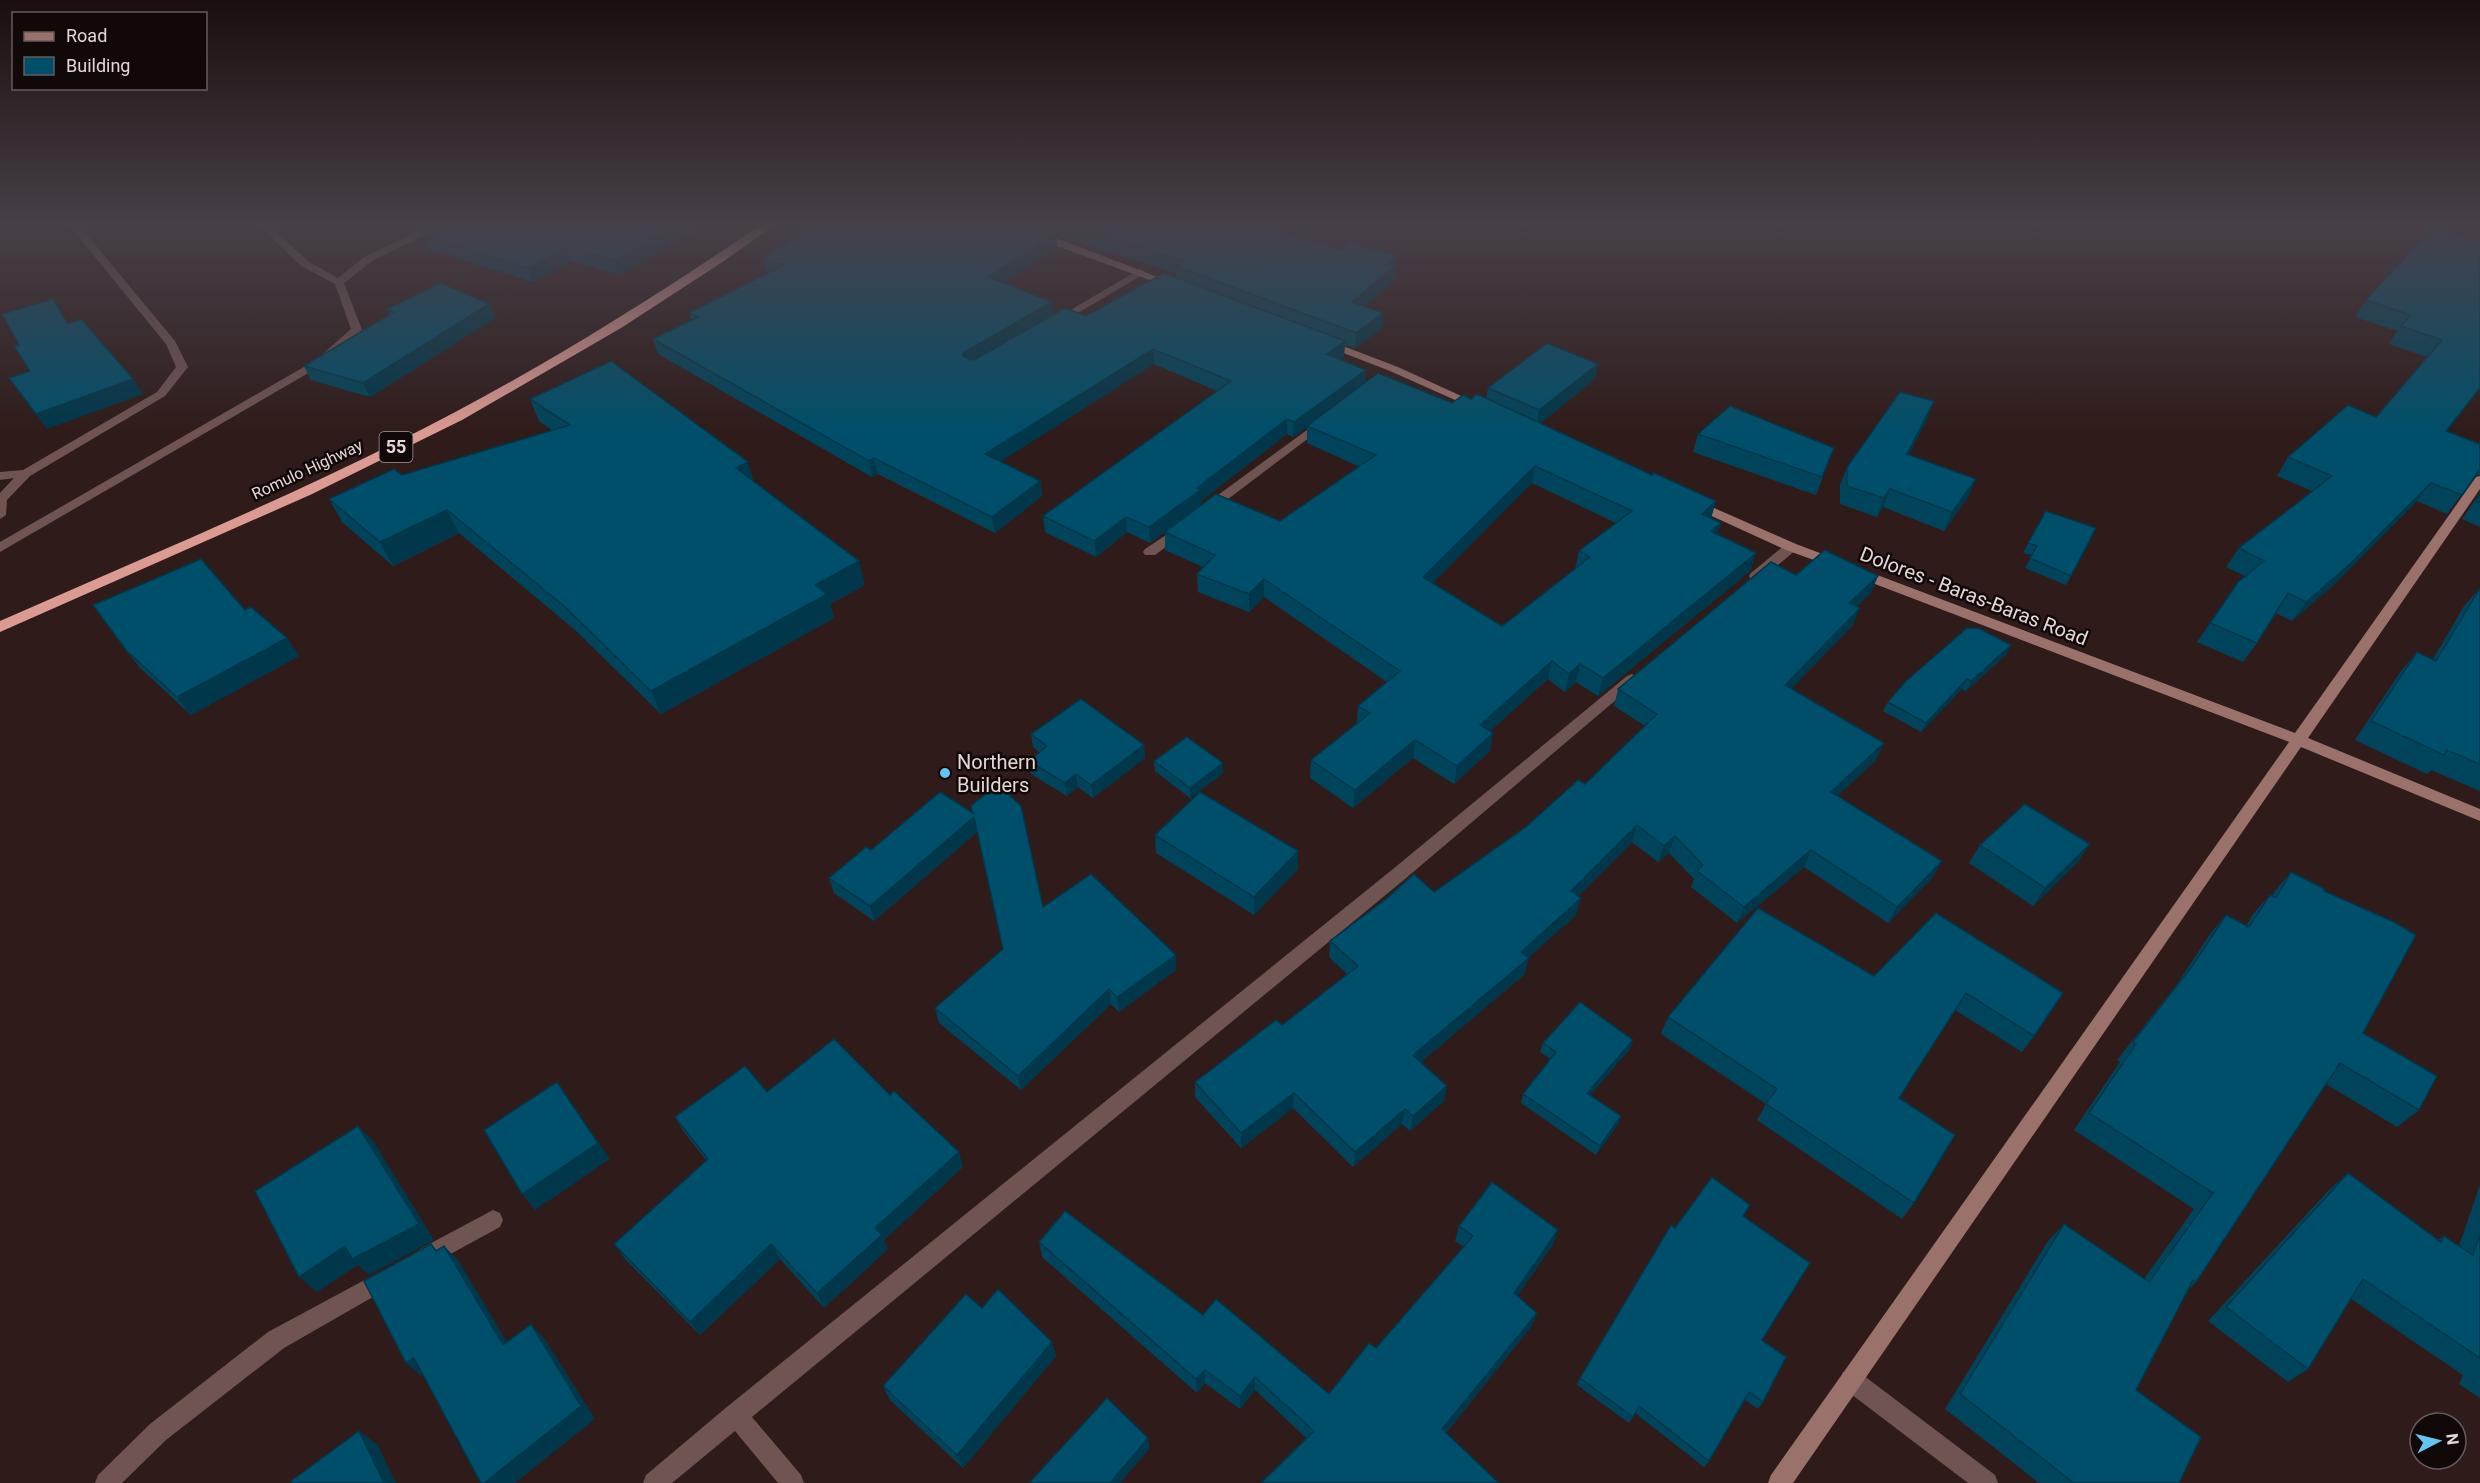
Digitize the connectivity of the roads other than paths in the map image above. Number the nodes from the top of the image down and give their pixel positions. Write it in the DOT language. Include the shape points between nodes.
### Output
graph roads {
  1 [pos="130,293"];
  2 [pos="343,293"];
  3 [pos="669,293"];
  4 [pos="1104,293"];
  5 [pos="1042,330"];
  6 [pos="1317,339"];
  7 [pos="1491,412"];
  8 [pos="1328,418"];
  9 [pos="26,472"];
  10 [pos="0,476"];
  11 [pos="2480,480"];
  12 [pos="1684,499"];
  13 [pos="0,515"];
  14 [pos="1791,547"];
  15 [pos="0,548"];
  16 [pos="1150,552"];
  17 [pos="1745,585"];
  18 [pos="0,627"];
  19 [pos="1645,669"];
  20 [pos="2298,740"];
  21 [pos="2480,815"];
  22 [pos="493,1220"];
  23 [pos="1851,1380"];
  24 [pos="736,1414"];
  25 [pos="106,1483"];
  26 [pos="654,1483"];
  27 [pos="793,1483"];
  28 [pos="1779,1483"];
  29 [pos="1987,1483"];
  1 -- 9 [label="street" via="171,343 182,367 161,394"];
  2 -- 15 [label="street" via="357,330 320,362"];
  3 -- 18 [label="highway, Romulo Highway / 55" via="476,406 348,471"];
  4 -- 5 [label="street"];
  6 -- 7 [label="street"];
  8 -- 16 [label="street"];
  9 -- 10 [label="street"];
  9 -- 13 [label="street" via="1,499"];
  11 -- 20 [label="street"];
  12 -- 14 [label="street, Dolores - Baras-Baras Road"];
  14 -- 17 [label="street"];
  14 -- 20 [label="street, Dolores - Baras-Baras Road"];
  19 -- 24 [label="street"];
  20 -- 21 [label="street, Dolores - Baras-Baras Road"];
  20 -- 23 [label="street"];
  22 -- 25 [label="street" via="276,1340 158,1432"];
  23 -- 28 [label="street"];
  23 -- 29 [label="street"];
  24 -- 26 [label="street"];
  24 -- 27 [label="street"];
}
